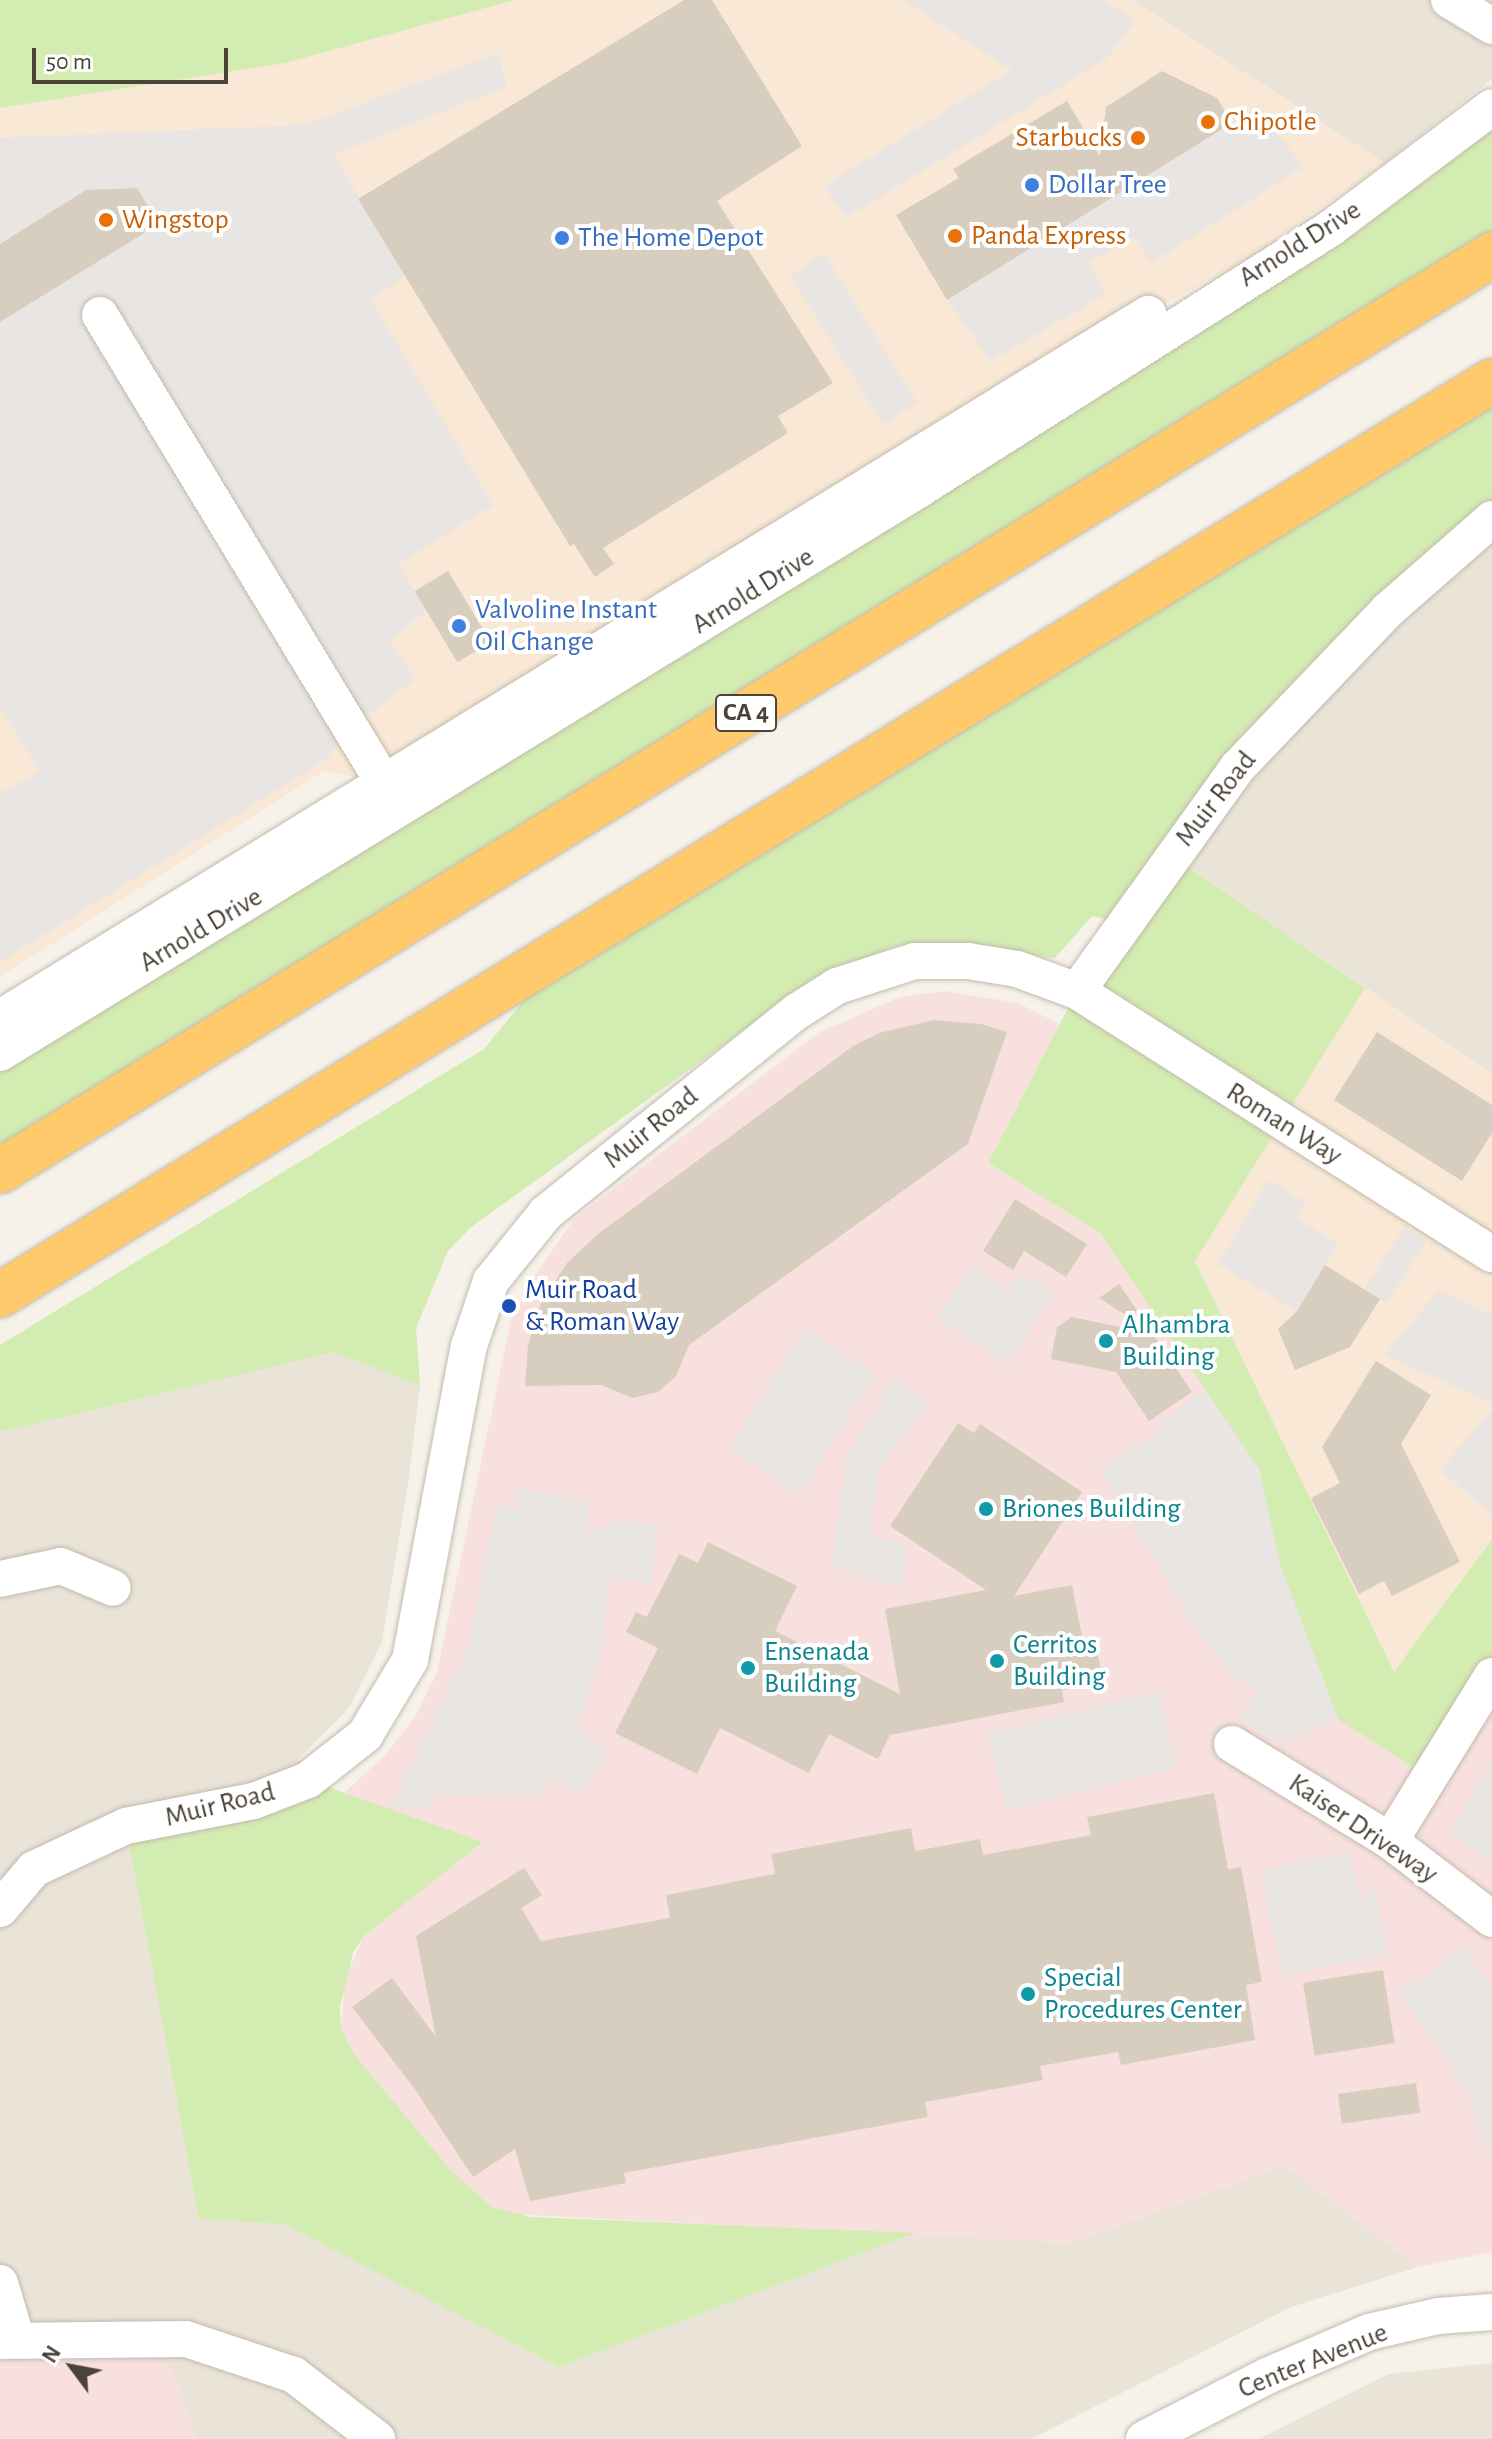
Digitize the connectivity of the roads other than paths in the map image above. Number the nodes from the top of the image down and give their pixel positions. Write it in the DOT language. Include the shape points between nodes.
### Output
graph roads {
  1 [pos="1449,0"];
  2 [pos="1492,26"];
  3 [pos="1492,79"];
  4 [pos="1492,107"];
  5 [pos="1492,255"];
  6 [pos="100,315"];
  7 [pos="1492,381"];
  8 [pos="1490,524"];
  9 [pos="391,796"];
  10 [pos="1077,991"];
  11 [pos="0,1018"];
  12 [pos="0,1053"];
  13 [pos="0,1171"];
  14 [pos="1492,1254"];
  15 [pos="0,1295"];
  16 [pos="0,1579"];
  17 [pos="113,1588"];
  18 [pos="1492,1676"];
  19 [pos="1232,1744"];
  20 [pos="1390,1841"];
  21 [pos="0,1909"];
  22 [pos="1492,1919"];
  23 [pos="0,2283"];
  24 [pos="1492,2312"];
  25 [pos="8,2339"];
  26 [pos="377,2439"];
  27 [pos="1144,2439"];
  1 -- 2 [label="street"];
  3 -- 9 [label="street, Arnold Drive" via="1249,258 987,409"];
  4 -- 9 [label="street, Arnold Drive" via="1331,228 920,489"];
  5 -- 13 [label="highway, CA 4"];
  6 -- 9 [label="street"];
  7 -- 15 [label="highway"];
  8 -- 10 [label="street, Muir Road" via="1388,610 1238,767"];
  9 -- 11 [label="street, Arnold Drive"];
  9 -- 12 [label="street, Arnold Drive"];
  10 -- 14 [label="street, Roman Way"];
  10 -- 21 [label="street, Muir Road" via="1017,969 968,961 915,961 837,986 796,1012 546,1213 499,1268 476,1317 410,1660 365,1735 308,1780 254,1801 126,1826 34,1869"];
  16 -- 17 [label="street" via="61,1566"];
  18 -- 20 [label="street"];
  19 -- 20 [label="street, Kaiser Driveway"];
  20 -- 22 [label="street, Kaiser Driveway"];
  23 -- 25 [label="street"];
  24 -- 27 [label="street, Center Avenue" via="1438,2316 1369,2332 1267,2376"];
  25 -- 26 [label="street" via="186,2339 294,2375"];
}
